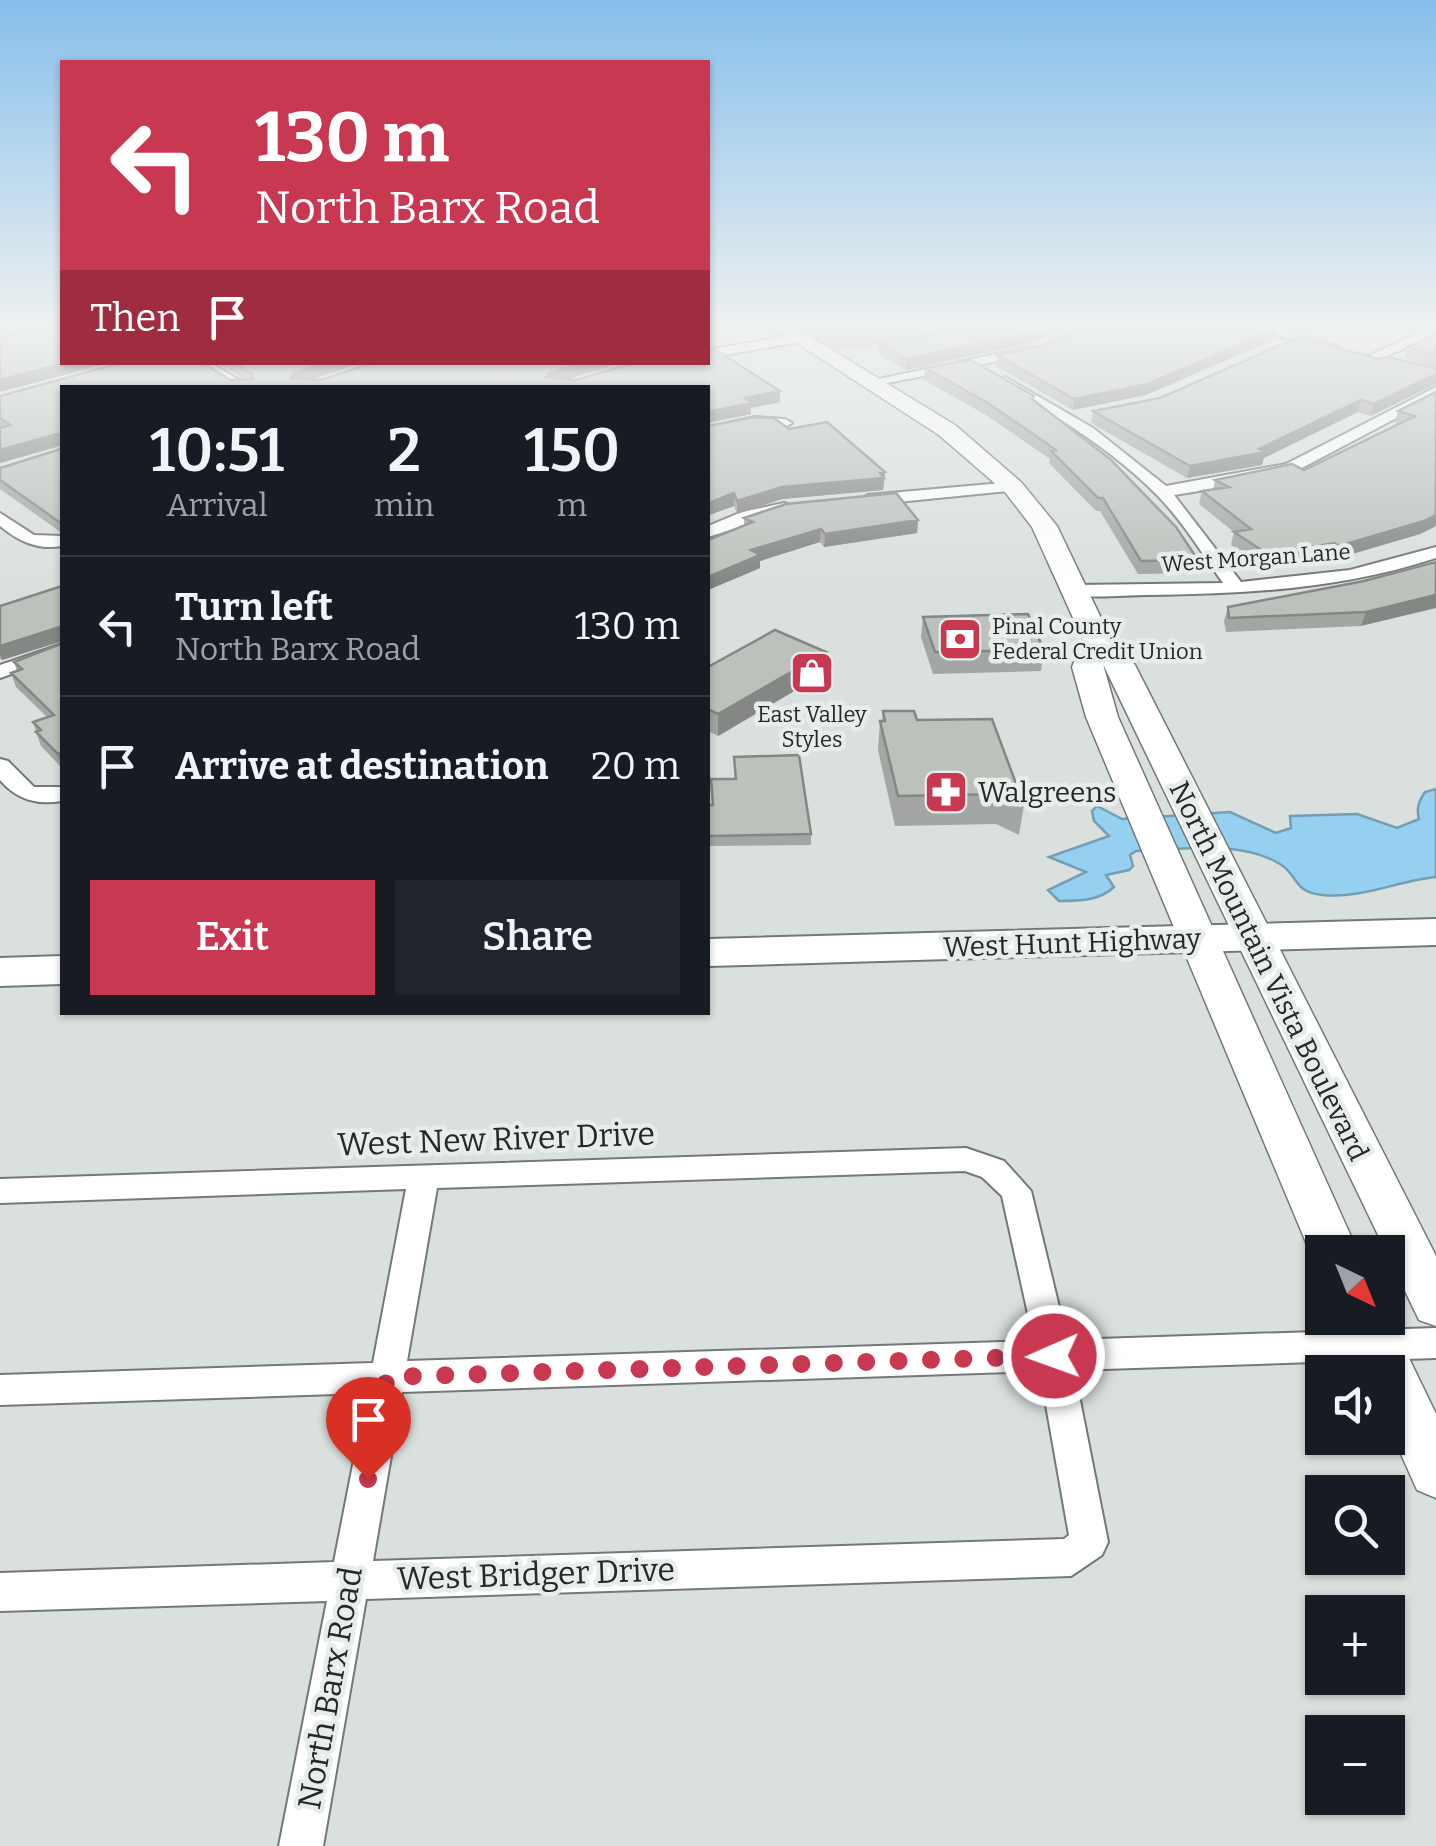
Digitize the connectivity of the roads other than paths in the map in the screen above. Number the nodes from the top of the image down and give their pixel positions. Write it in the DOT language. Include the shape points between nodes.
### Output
graph roads {
  1 [pos="916,411"];
  2 [pos="1056,411"];
  3 [pos="1398,411"];
  4 [pos="1102,415"];
  5 [pos="1069,419"];
  6 [pos="785,423"];
  7 [pos="710,431"];
  8 [pos="1013,487"];
  9 [pos="1162,492"];
  10 [pos="852,501"];
  11 [pos="800,506"];
  12 [pos="0,518"];
  13 [pos="710,531"];
  14 [pos="60,541"];
  15 [pos="1436,552"];
  16 [pos="1234,584"];
  17 [pos="1076,590"];
  18 [pos="1097,640"];
  19 [pos="60,651"];
  20 [pos="0,672"];
  21 [pos="0,766"];
  22 [pos="52,796"];
  23 [pos="1436,932"];
  24 [pos="1251,937"];
  25 [pos="1196,938"];
  26 [pos="710,953"];
  27 [pos="60,970"];
  28 [pos="0,972"];
  29 [pos="424,1177"];
  30 [pos="0,1191"];
  31 [pos="1327,1235"];
  32 [pos="1436,1305"];
  33 [pos="1320,1335"];
  34 [pos="1373,1335"];
  35 [pos="1393,1335"];
  36 [pos="1436,1343"];
  37 [pos="1054,1356"];
  38 [pos="387,1377"];
  39 [pos="0,1390"];
  40 [pos="1436,1472"];
  41 [pos="350,1580"];
  42 [pos="0,1592"];
  43 [pos="301,1846"];
  1 -- 8 [label="street, North Mountain Vista Boulevard"];
  2 -- 5 [label="street"];
  3 -- 9 [label="street" via="1292,467"];
  4 -- 5 [label="street"];
  5 -- 9 [label="street"];
  6 -- 7 [label="street" via="755,421"];
  8 -- 10 [label="street"];
  8 -- 17 [label="street, North Mountain Vista Boulevard" via="1044,526"];
  9 -- 16 [label="street"];
  11 -- 13 [label="street"];
  12 -- 14 [label="street" via="30,542"];
  15 -- 16 [label="street, West Morgan Lane" via="1353,574"];
  16 -- 17 [label="street, West Morgan Lane"];
  17 -- 18 [label="street, North Mountain Vista Boulevard"];
  18 -- 24 [label="street, North Mountain Vista Boulevard" via="1120,665"];
  18 -- 25 [label="street, North Mountain Vista Boulevard" via="1087,667 1102,717"];
  19 -- 20 [label="street"];
  21 -- 22 [label="street" via="19,791"];
  23 -- 24 [label="main road, West Hunt Highway"];
  24 -- 25 [label="main road, West Hunt Highway"];
  24 -- 32 [label="street, North Mountain Vista Boulevard"];
  25 -- 26 [label="main road, West Hunt Highway"];
  25 -- 31 [label="street, North Mountain Vista Boulevard"];
  27 -- 28 [label="main road"];
  29 -- 30 [label="street, West New River Drive"];
  29 -- 37 [label="street, West New River Drive" via="966,1159 993,1169 1016,1191"];
  29 -- 38 [label="street, North Barx Road"];
  33 -- 37 [label="street"];
  34 -- 40 [label="street"];
  35 -- 36 [label="street"];
  37 -- 38 [label="street"];
  37 -- 41 [label="street, West Bridger Drive" via="1089,1542 1072,1557"];
  38 -- 39 [label="street"];
  38 -- 41 [label="street, North Barx Road"];
  41 -- 42 [label="street, West Bridger Drive"];
  41 -- 43 [label="street, North Barx Road"];
}
